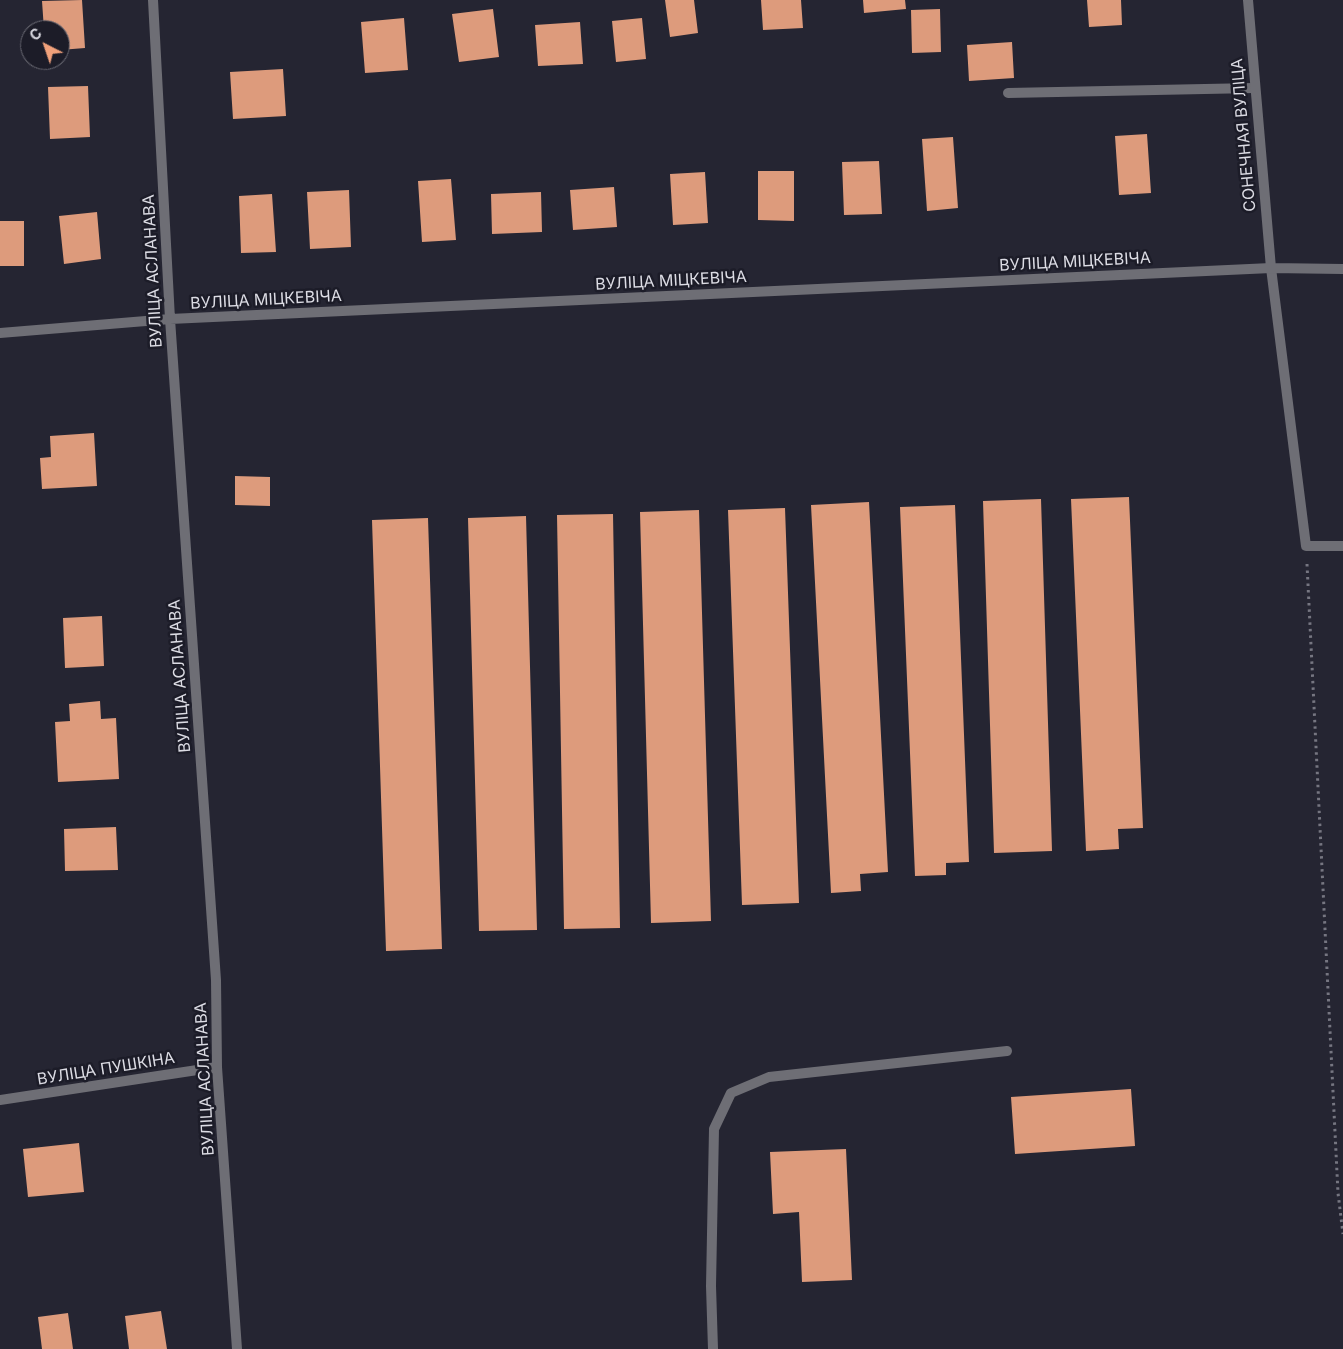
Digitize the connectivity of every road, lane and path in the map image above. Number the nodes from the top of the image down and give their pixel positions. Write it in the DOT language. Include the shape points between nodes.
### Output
graph roads {
  1 [pos="153,0"];
  2 [pos="1248,0"];
  3 [pos="1254,88"];
  4 [pos="1008,93"];
  5 [pos="1271,268"];
  6 [pos="1343,269"];
  7 [pos="170,319"];
  8 [pos="0,332"];
  9 [pos="1306,546"];
  10 [pos="1343,546"];
  11 [pos="1007,1051"];
  12 [pos="217,1067"];
  13 [pos="0,1100"];
  14 [pos="1343,1234"];
  15 [pos="237,1349"];
  16 [pos="713,1349"];
  1 -- 7 [label="street, ВУЛІЦА АСЛАНАВА"];
  2 -- 3 [label="street, СОНЕЧНАЯ ВУЛІЦА"];
  3 -- 4 [label="street"];
  3 -- 5 [label="street, СОНЕЧНАЯ ВУЛІЦА"];
  5 -- 6 [label="street, ВУЛІЦА МІЦКЕВІЧА"];
  5 -- 7 [label="street, ВУЛІЦА МІЦКЕВІЧА"];
  5 -- 9 [label="street, СОНЕЧНАЯ ВУЛІЦА"];
  7 -- 8 [label="street, ВУЛІЦА МІЦКЕВІЧА"];
  7 -- 12 [label="street, ВУЛІЦА АСЛАНАВА" via="215,970"];
  9 -- 10 [label="street"];
  9 -- 14 [label="path" via="1338,1193"];
  11 -- 16 [label="street" via="769,1077 731,1093 714,1129"];
  12 -- 13 [label="street, ВУЛІЦА ПУШКІНА"];
  12 -- 15 [label="street, ВУЛІЦА АСЛАНАВА"];
}
